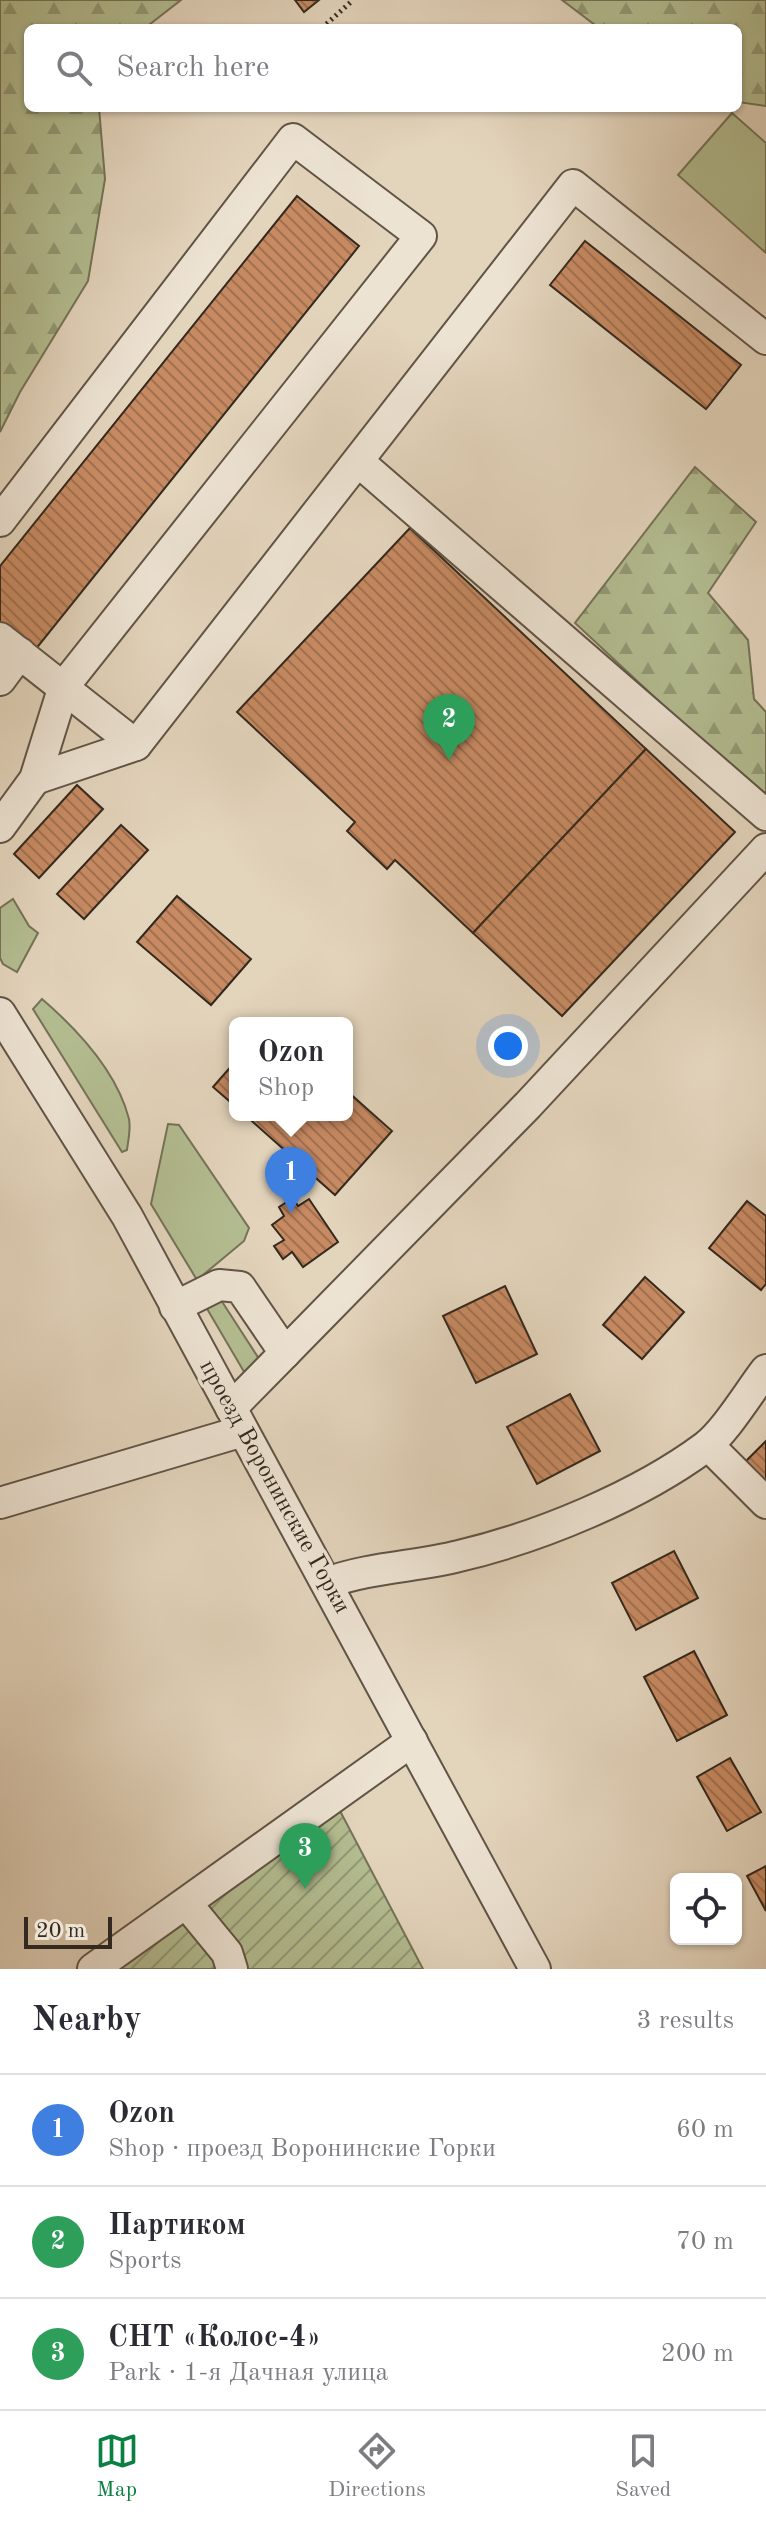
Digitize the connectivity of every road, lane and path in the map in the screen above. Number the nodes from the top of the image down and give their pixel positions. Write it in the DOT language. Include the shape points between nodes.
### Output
graph roads {
  1 [pos="353,0"];
  2 [pos="326,24"];
  3 [pos="766,339"];
  4 [pos="359,462"];
  5 [pos="0,521"];
  6 [pos="10,645"];
  7 [pos="0,680"];
  8 [pos="64,686"];
  9 [pos="136,745"];
  10 [pos="35,779"];
  11 [pos="766,815"];
  12 [pos="0,827"];
  13 [pos="766,849"];
  14 [pos="0,1013"];
  15 [pos="175,1307"];
  16 [pos="285,1353"];
  17 [pos="766,1370"];
  18 [pos="237,1420"];
  19 [pos="708,1445"];
  20 [pos="0,1503"];
  21 [pos="766,1503"];
  22 [pos="327,1583"];
  23 [pos="412,1741"];
  24 [pos="186,1903"];
  25 [pos="93,1969"];
  26 [pos="232,1969"];
  27 [pos="535,1969"];
  1 -- 2 [label="path"];
  3 -- 4 [label="street" via="573,185"];
  4 -- 9 [label="street"];
  4 -- 11 [label="street"];
  5 -- 8 [label="street" via="293,139 421,236"];
  6 -- 7 [label="street"];
  6 -- 8 [label="street"];
  8 -- 9 [label="street"];
  8 -- 10 [label="street"];
  9 -- 10 [label="street"];
  10 -- 12 [label="street"];
  13 -- 16 [label="street" via="528,1105"];
  14 -- 15 [label="street, проезд Воронинские Горки" via="127,1216"];
  15 -- 16 [label="street" via="219,1285 240,1287"];
  15 -- 18 [label="street, проезд Воронинские Горки"];
  16 -- 18 [label="street"];
  17 -- 19 [label="street"];
  18 -- 20 [label="street"];
  18 -- 22 [label="street, проезд Воронинские Горки"];
  19 -- 21 [label="street"];
  19 -- 22 [label="street" via="638,1487 555,1525 460,1556"];
  22 -- 23 [label="street, проезд Воронинские Горки"];
  23 -- 24 [label="street"];
  23 -- 27 [label="street, проезд Воронинские Горки"];
  24 -- 25 [label="street"];
  24 -- 26 [label="street" via="227,1953"];
}
